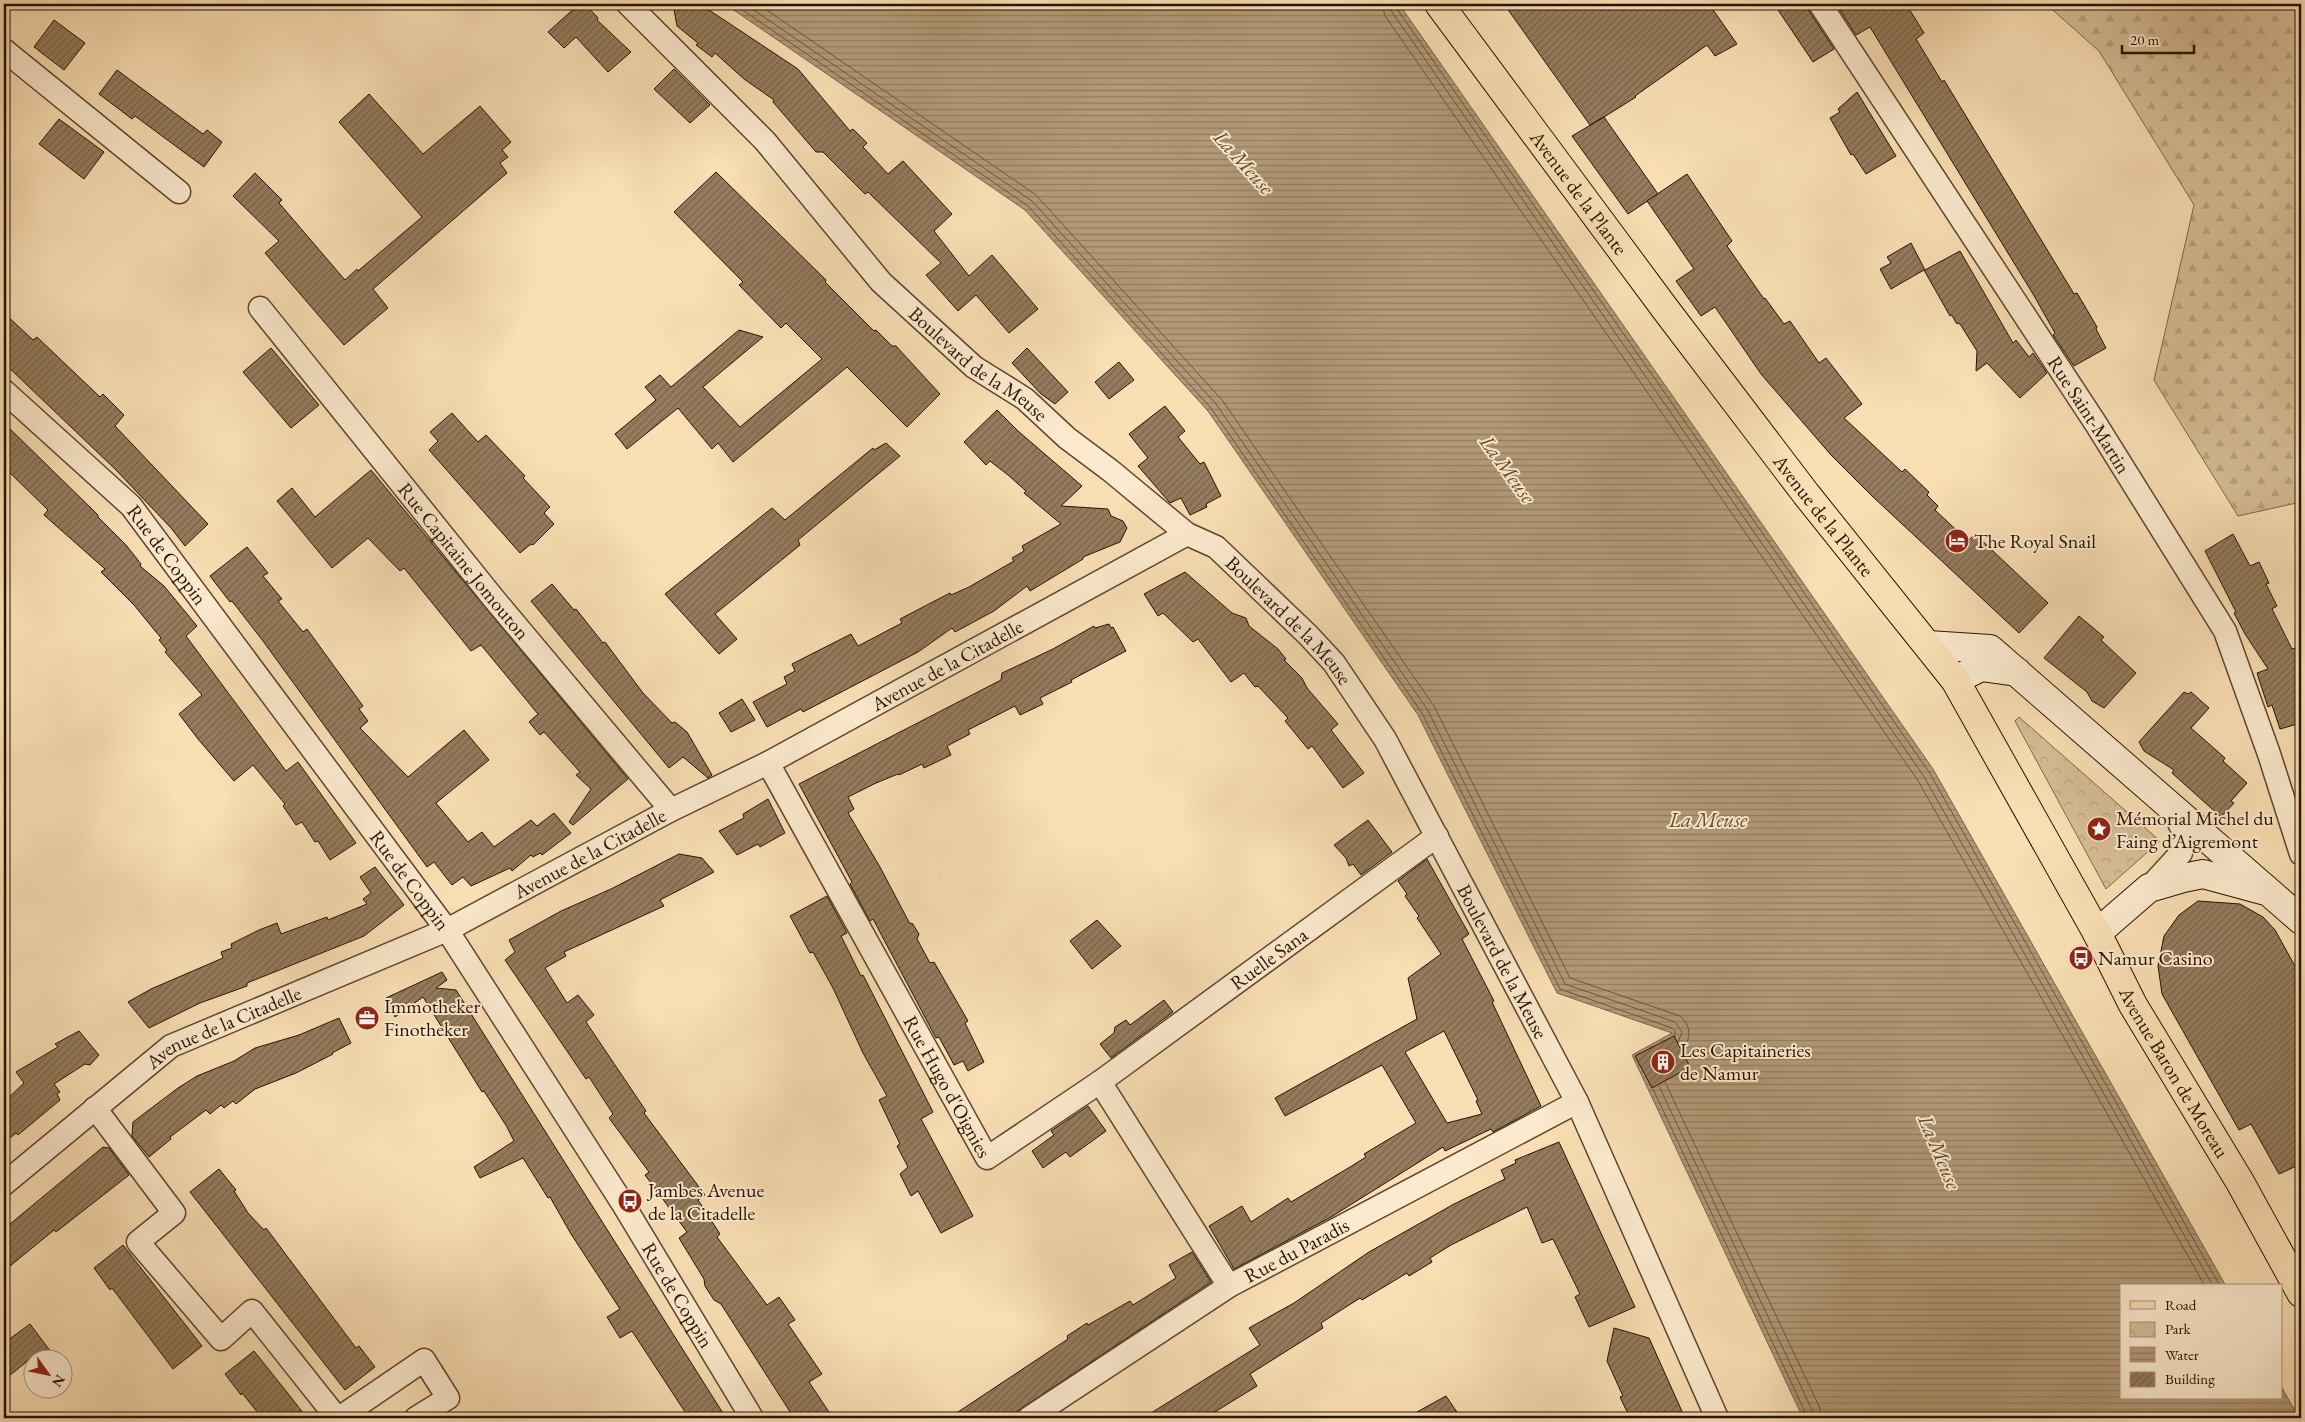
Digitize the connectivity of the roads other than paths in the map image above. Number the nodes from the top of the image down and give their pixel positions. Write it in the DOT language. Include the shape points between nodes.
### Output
graph roads {
  1 [pos="628,4"];
  2 [pos="1438,4"];
  3 [pos="1820,4"];
  4 [pos="4,50"];
  5 [pos="179,192"];
  6 [pos="260,308"];
  7 [pos="4,391"];
  8 [pos="1187,534"];
  9 [pos="1928,645"];
  10 [pos="2018,673"];
  11 [pos="1956,680"];
  12 [pos="768,763"];
  13 [pos="671,810"];
  14 [pos="2173,810"];
  15 [pos="1437,836"];
  16 [pos="2301,854"];
  17 [pos="2148,888"];
  18 [pos="2268,892"];
  19 [pos="2301,920"];
  20 [pos="447,930"];
  21 [pos="2097,933"];
  22 [pos="1100,1082"];
  23 [pos="1577,1102"];
  24 [pos="95,1108"];
  25 [pos="4,1184"];
  26 [pos="1229,1286"];
  27 [pos="2301,1293"];
  28 [pos="338,1418"];
  29 [pos="416,1418"];
  30 [pos="752,1418"];
  31 [pos="1029,1418"];
  32 [pos="1717,1418"];
  1 -- 8 [label="street, Boulevard de la Meuse" via="765,141 881,282 974,367 1025,399 1066,438"];
  2 -- 9 [label="main road, Avenue de la Plante" via="1806,494"];
  3 -- 16 [label="street, Rue Saint-Martin" via="2096,424 2225,631"];
  4 -- 5 [label="street"];
  6 -- 13 [label="street, Rue Capitaine Jomouton" via="494,599"];
  7 -- 20 [label="street, Rue de Coppin" via="131,506"];
  8 -- 12 [label="street, Avenue de la Citadelle"];
  8 -- 15 [label="street, Boulevard de la Meuse" via="1216,547 1334,664 1385,740"];
  9 -- 10 [label="main road" via="1990,649"];
  9 -- 11 [label="main road, Avenue Baron de Moreau"];
  10 -- 11 [label="main road" via="1982,667"];
  10 -- 14 [label="main road"];
  11 -- 21 [label="main road, Avenue Baron de Moreau"];
  12 -- 13 [label="street, Avenue de la Citadelle"];
  12 -- 22 [label="street, Rue Hugo d'Oignies" via="987,1158"];
  13 -- 20 [label="street, Avenue de la Citadelle"];
  14 -- 17 [label="street" via="2184,833 2181,853"];
  14 -- 18 [label="main road"];
  15 -- 22 [label="street, Ruelle Sana"];
  15 -- 23 [label="street, Boulevard de la Meuse"];
  17 -- 18 [label="main road" via="2203,874"];
  17 -- 21 [label="main road"];
  18 -- 19 [label="main road"];
  20 -- 24 [label="street, Avenue de la Citadelle" via="171,1046"];
  20 -- 30 [label="street, Rue de Coppin" via="623,1204"];
  21 -- 27 [label="main road, Avenue Baron de Moreau" via="2133,1005 2240,1182"];
  22 -- 26 [label="street"];
  23 -- 26 [label="street, Rue du Paradis"];
  23 -- 32 [label="street, Boulevard de la Meuse"];
  24 -- 25 [label="street, Avenue de la Citadelle"];
  24 -- 28 [label="street" via="174,1213 138,1242 221,1339 252,1311"];
  26 -- 31 [label="street, Rue du Paradis"];
  28 -- 29 [label="street" via="424,1360 448,1398"];
}
